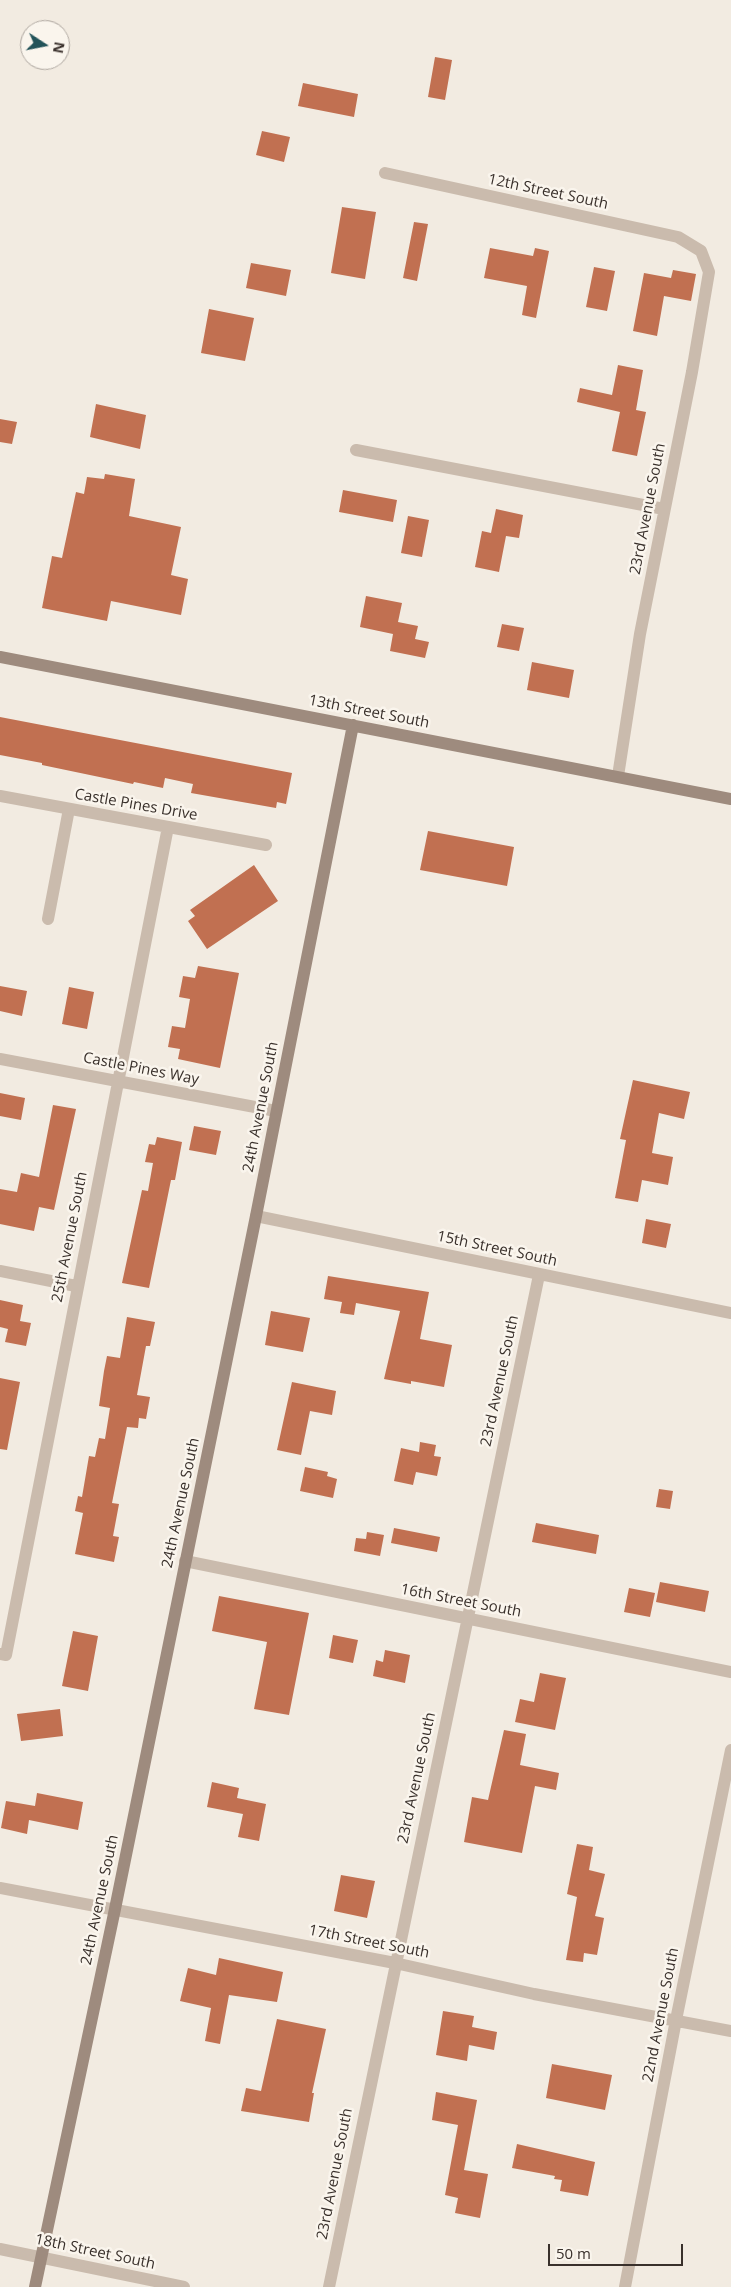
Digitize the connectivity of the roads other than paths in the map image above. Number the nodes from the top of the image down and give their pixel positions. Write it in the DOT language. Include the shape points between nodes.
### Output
graph roads {
  1 [pos="385,173"];
  2 [pos="701,251"];
  3 [pos="356,450"];
  4 [pos="664,509"];
  5 [pos="0,656"];
  6 [pos="353,725"];
  7 [pos="618,776"];
  8 [pos="0,796"];
  9 [pos="731,799"];
  10 [pos="69,809"];
  11 [pos="168,827"];
  12 [pos="266,845"];
  13 [pos="48,919"];
  14 [pos="0,1059"];
  15 [pos="118,1081"];
  16 [pos="276,1111"];
  17 [pos="256,1216"];
  18 [pos="0,1271"];
  19 [pos="539,1275"];
  20 [pos="76,1286"];
  21 [pos="731,1313"];
  22 [pos="185,1562"];
  23 [pos="467,1619"];
  24 [pos="3,1654"];
  25 [pos="731,1672"];
  26 [pos="731,1750"];
  27 [pos="0,1888"];
  28 [pos="115,1909"];
  29 [pos="395,1963"];
  30 [pos="676,2020"];
  31 [pos="731,2031"];
  32 [pos="0,2249"];
  33 [pos="41,2257"];
  34 [pos="35,2287"];
  35 [pos="184,2287"];
  36 [pos="329,2287"];
  37 [pos="625,2287"];
  1 -- 2 [label="street, 12th Street South" via="678,238"];
  2 -- 4 [label="street, 23rd Avenue South" via="709,272"];
  3 -- 4 [label="street"];
  4 -- 7 [label="street, 23rd Avenue South"];
  5 -- 6 [label="street, 13th Street South"];
  6 -- 7 [label="street, 13th Street South"];
  6 -- 16 [label="street, 24th Avenue South"];
  7 -- 9 [label="street, 13th Street South"];
  8 -- 10 [label="street, Castle Pines Drive"];
  10 -- 11 [label="street, Castle Pines Drive"];
  10 -- 13 [label="street"];
  11 -- 12 [label="street, Castle Pines Drive"];
  11 -- 15 [label="street, 25th Avenue South"];
  14 -- 15 [label="street, Castle Pines Way"];
  15 -- 16 [label="street, Castle Pines Way"];
  15 -- 20 [label="street, 25th Avenue South"];
  16 -- 17 [label="street, 24th Avenue South"];
  17 -- 19 [label="street, 15th Street South"];
  17 -- 22 [label="street, 24th Avenue South"];
  18 -- 20 [label="street"];
  19 -- 21 [label="street, 15th Street South"];
  19 -- 23 [label="street, 23rd Avenue South"];
  20 -- 24 [label="street, 25th Avenue South"];
  22 -- 23 [label="street, 16th Street South"];
  22 -- 28 [label="street, 24th Avenue South"];
  23 -- 25 [label="street, 16th Street South"];
  23 -- 29 [label="street, 23rd Avenue South"];
  26 -- 30 [label="street, 22nd Avenue South"];
  27 -- 28 [label="street, 17th Street South"];
  28 -- 29 [label="street, 17th Street South"];
  28 -- 33 [label="street, 24th Avenue South"];
  29 -- 30 [label="street, 17th Street South" via="534,1994"];
  29 -- 36 [label="street, 23rd Avenue South"];
  30 -- 31 [label="street, 17th Street South"];
  30 -- 37 [label="street, 22nd Avenue South"];
  32 -- 33 [label="street, 18th Street South"];
  33 -- 34 [label="street, 24th Avenue South"];
  33 -- 35 [label="street, 18th Street South"];
}
